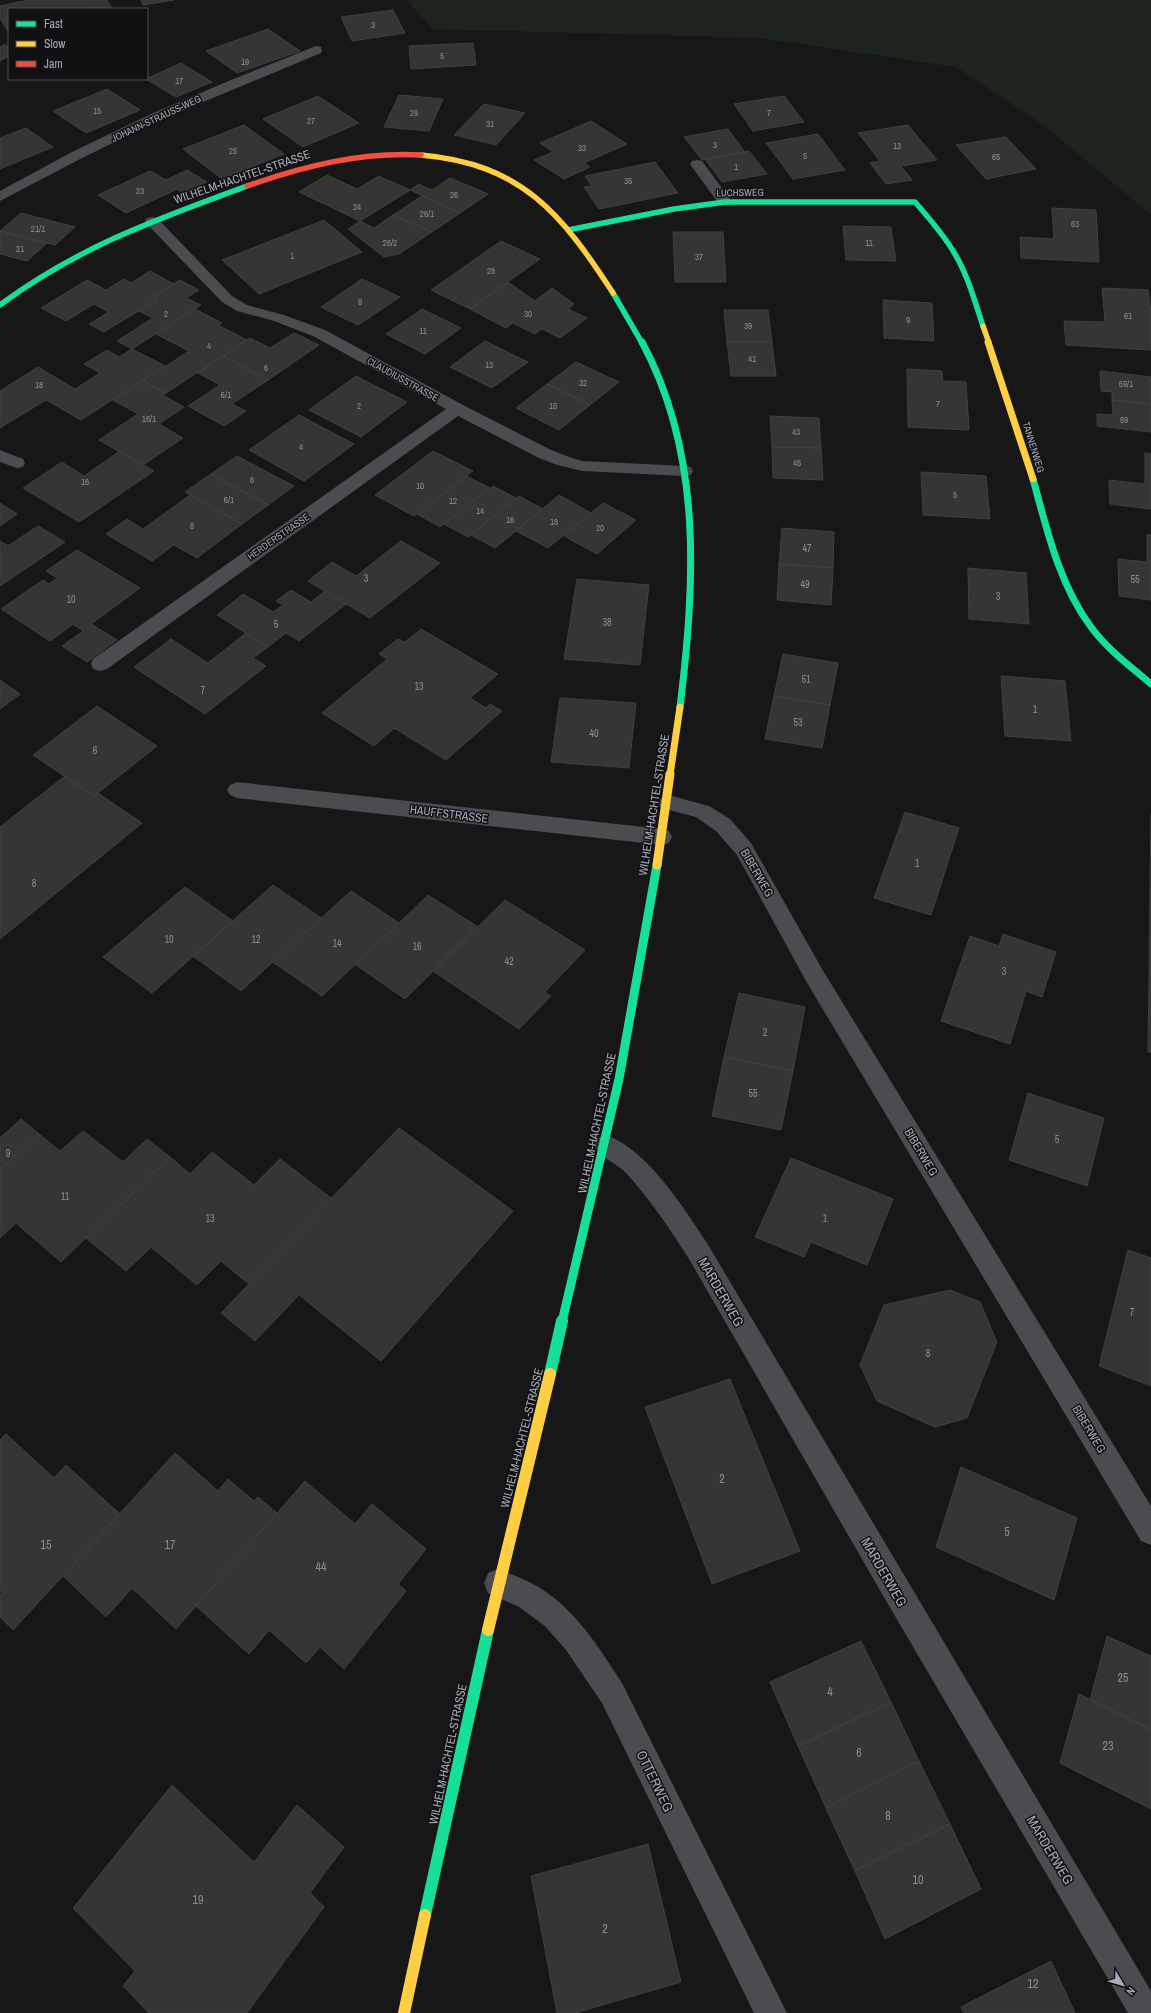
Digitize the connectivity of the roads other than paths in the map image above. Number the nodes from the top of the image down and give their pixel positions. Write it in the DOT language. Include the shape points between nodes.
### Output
graph roads {
  1 [pos="316,50"];
  2 [pos="697,164"];
  3 [pos="0,197"];
  4 [pos="725,202"];
  5 [pos="915,202"];
  6 [pos="152,221"];
  7 [pos="568,230"];
  8 [pos="0,305"];
  9 [pos="457,409"];
  10 [pos="0,455"];
  11 [pos="17,463"];
  12 [pos="685,471"];
  13 [pos="100,664"];
  14 [pos="1151,684"];
  15 [pos="237,790"];
  16 [pos="668,803"];
  17 [pos="662,837"];
  18 [pos="606,1146"];
  19 [pos="1151,1531"];
  20 [pos="498,1583"];
  21 [pos="404,2013"];
  22 [pos="772,2013"];
  23 [pos="1146,2013"];
  1 -- 3 [label="street, JOHANN-STRAUSS-WEG" via="151,119 42,173"];
  2 -- 4 [label="street"];
  4 -- 5 [label="street, LUCHSWEG"];
  4 -- 7 [label="street, LUCHSWEG" via="674,209"];
  5 -- 14 [label="street, TANNENWEG" via="937,227 955,254 968,283 1020,435 1050,541 1074,600 1091,627 1118,656"];
  6 -- 7 [label="street, WILHELM-HACHTEL-STRASSE" via="300,167 346,157 392,153 464,161 504,175 537,199"];
  6 -- 8 [label="street, WILHELM-HACHTEL-STRASSE" via="59,262"];
  6 -- 9 [label="street, CLAUDIUSSTRASSE" via="227,299 242,308 319,333"];
  7 -- 12 [label="street, WILHELM-HACHTEL-STRASSE" via="611,290 662,383 672,409"];
  9 -- 12 [label="street, CLAUDIUSSTRASSE" via="562,461 601,468"];
  9 -- 13 [label="street, HERDERSTRASSE"];
  10 -- 11 [label="street"];
  12 -- 16 [label="street, WILHELM-HACHTEL-STRASSE" via="691,526 692,610"];
  15 -- 17 [label="street, HAUFFSTRASSE"];
  16 -- 17 [label="street, WILHELM-HACHTEL-STRASSE"];
  16 -- 19 [label="street, BIBERWEG" via="702,811 723,826 744,849 814,976"];
  17 -- 18 [label="street, WILHELM-HACHTEL-STRASSE" via="640,974"];
  18 -- 20 [label="street, WILHELM-HACHTEL-STRASSE"];
  18 -- 23 [label="street, MARDERWEG" via="633,1164 675,1215 698,1251 890,1583"];
  20 -- 21 [label="street, WILHELM-HACHTEL-STRASSE"];
  20 -- 22 [label="street, OTTERWEG" via="530,1598 557,1618 585,1651 612,1694"];
}
